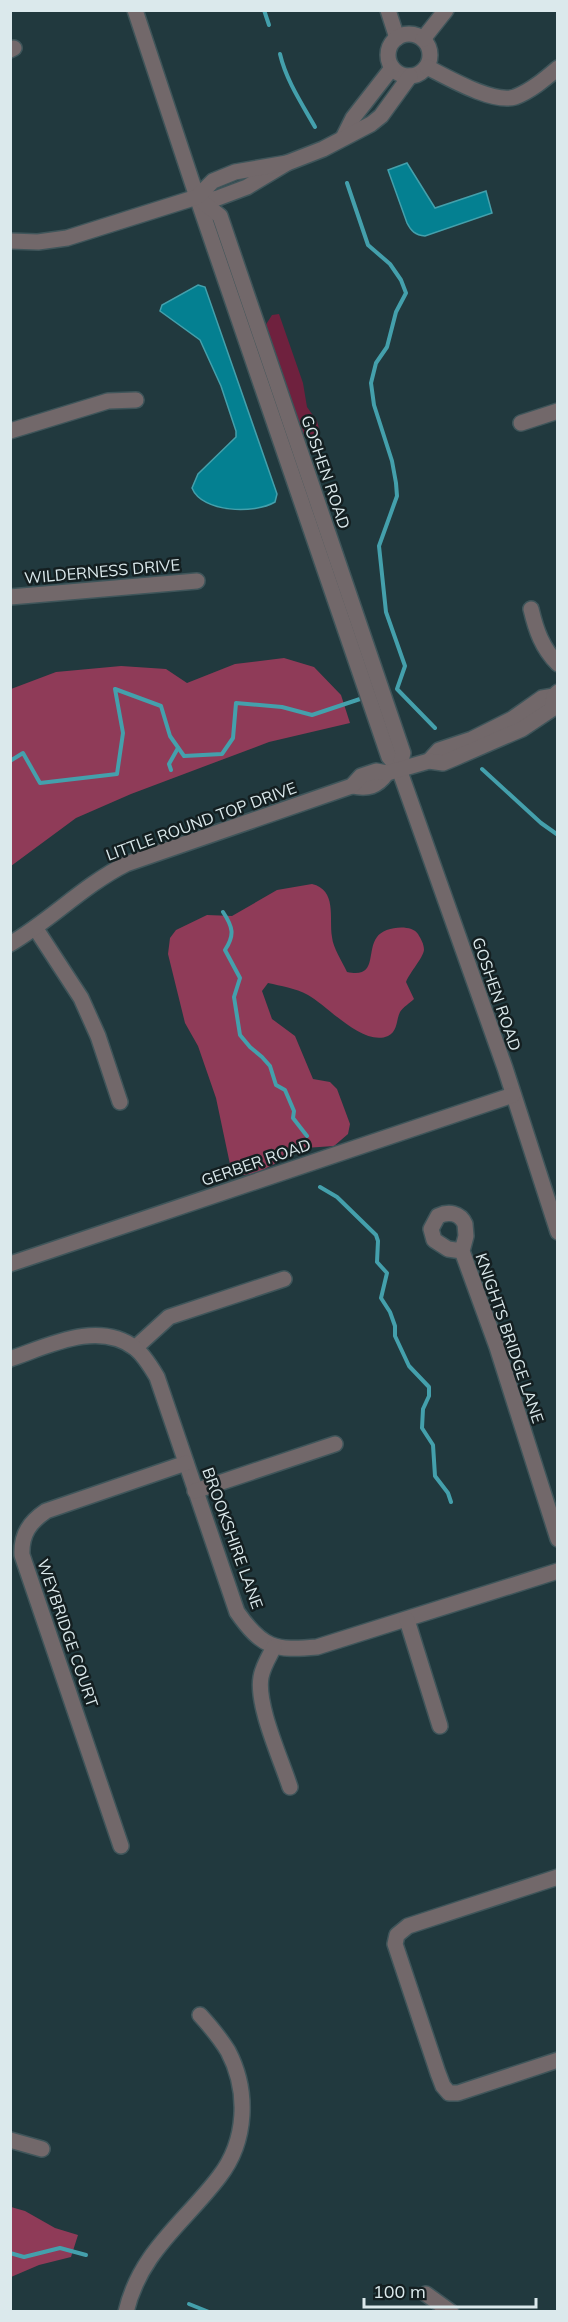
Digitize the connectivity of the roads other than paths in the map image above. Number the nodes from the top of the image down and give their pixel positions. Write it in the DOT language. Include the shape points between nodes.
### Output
graph roads {
  1 [pos="135,10"];
  2 [pos="388,10"];
  3 [pos="446,10"];
  4 [pos="397,38"];
  5 [pos="423,39"];
  6 [pos="427,67"];
  7 [pos="393,68"];
  8 [pos="558,68"];
  9 [pos="410,76"];
  10 [pos="343,138"];
  11 [pos="197,197"];
  12 [pos="10,241"];
  13 [pos="136,400"];
  14 [pos="558,411"];
  15 [pos="520,423"];
  16 [pos="10,431"];
  17 [pos="197,581"];
  18 [pos="10,597"];
  19 [pos="531,609"];
  20 [pos="558,664"];
  21 [pos="556,694"];
  22 [pos="393,771"];
  23 [pos="36,929"];
  24 [pos="10,944"];
  25 [pos="513,1095"];
  26 [pos="120,1102"];
  27 [pos="556,1224"];
  28 [pos="459,1249"];
  29 [pos="10,1264"];
  30 [pos="284,1279"];
  31 [pos="135,1348"];
  32 [pos="10,1359"];
  33 [pos="335,1444"];
  34 [pos="186,1463"];
  35 [pos="195,1491"];
  36 [pos="558,1539"];
  37 [pos="558,1571"];
  38 [pos="407,1620"];
  39 [pos="274,1647"];
  40 [pos="440,1726"];
  41 [pos="290,1787"];
  42 [pos="121,1846"];
  43 [pos="558,1877"];
  44 [pos="200,2015"];
  45 [pos="558,2060"];
  46 [pos="10,2140"];
  47 [pos="42,2149"];
  48 [pos="426,2294"];
  49 [pos="126,2312"];
  50 [pos="451,2312"];
  1 -- 11 [label="street"];
  2 -- 4 [label="street"];
  3 -- 5 [label="street"];
  4 -- 5 [label="street" via="410,34"];
  4 -- 7 [label="street" via="388,55"];
  5 -- 6 [label="street" via="430,50"];
  6 -- 8 [label="street" via="491,95 512,98"];
  6 -- 9 [label="street"];
  7 -- 9 [label="street"];
  7 -- 10 [label="street" via="353,118"];
  9 -- 10 [label="street" via="381,116"];
  10 -- 11 [label="street" via="287,163 247,187 215,199"];
  11 -- 12 [label="street" via="67,238"];
  11 -- 22 [label="street, GOSHEN ROAD" via="220,216 403,753"];
  13 -- 16 [label="street" via="108,401"];
  14 -- 15 [label="street"];
  17 -- 18 [label="street, WILDERNESS DRIVE"];
  19 -- 20 [label="street" via="543,645"];
  21 -- 22 [label="street, LITTLE ROUND TOP DRIVE" via="552,709 522,729 443,763 429,761"];
  22 -- 23 [label="street, LITTLE ROUND TOP DRIVE" via="380,783 365,789 352,786 126,864 105,874"];
  22 -- 25 [label="street, GOSHEN ROAD"];
  23 -- 24 [label="street, LITTLE ROUND TOP DRIVE"];
  23 -- 26 [label="street" via="81,998"];
  25 -- 27 [label="street, GOSHEN ROAD"];
  25 -- 29 [label="street, GERBER ROAD"];
  28 -- 36 [label="street, KNIGHTS BRIDGE LANE" via="497,1347"];
  30 -- 31 [label="street" via="169,1317"];
  31 -- 32 [label="street, BROOKSHIRE LANE" via="102,1335 74,1338"];
  31 -- 34 [label="street, BROOKSHIRE LANE" via="157,1377"];
  33 -- 35 [label="street"];
  34 -- 35 [label="street, BROOKSHIRE LANE"];
  34 -- 42 [label="street, WEYBRIDGE COURT" via="46,1511 29,1525 21,1545"];
  35 -- 39 [label="street, BROOKSHIRE LANE" via="237,1612 259,1638"];
  37 -- 38 [label="street"];
  38 -- 39 [label="street" via="317,1647"];
  38 -- 40 [label="street"];
  39 -- 41 [label="street" via="264,1667 260,1691"];
  43 -- 45 [label="street" via="408,1926 397,1935 395,1944 438,2073 451,2094"];
  44 -- 49 [label="street" via="220,2038 236,2071 242,2091 241,2127 219,2177 148,2259 131,2292"];
  46 -- 47 [label="street"];
  48 -- 50 [label="street"];
}
